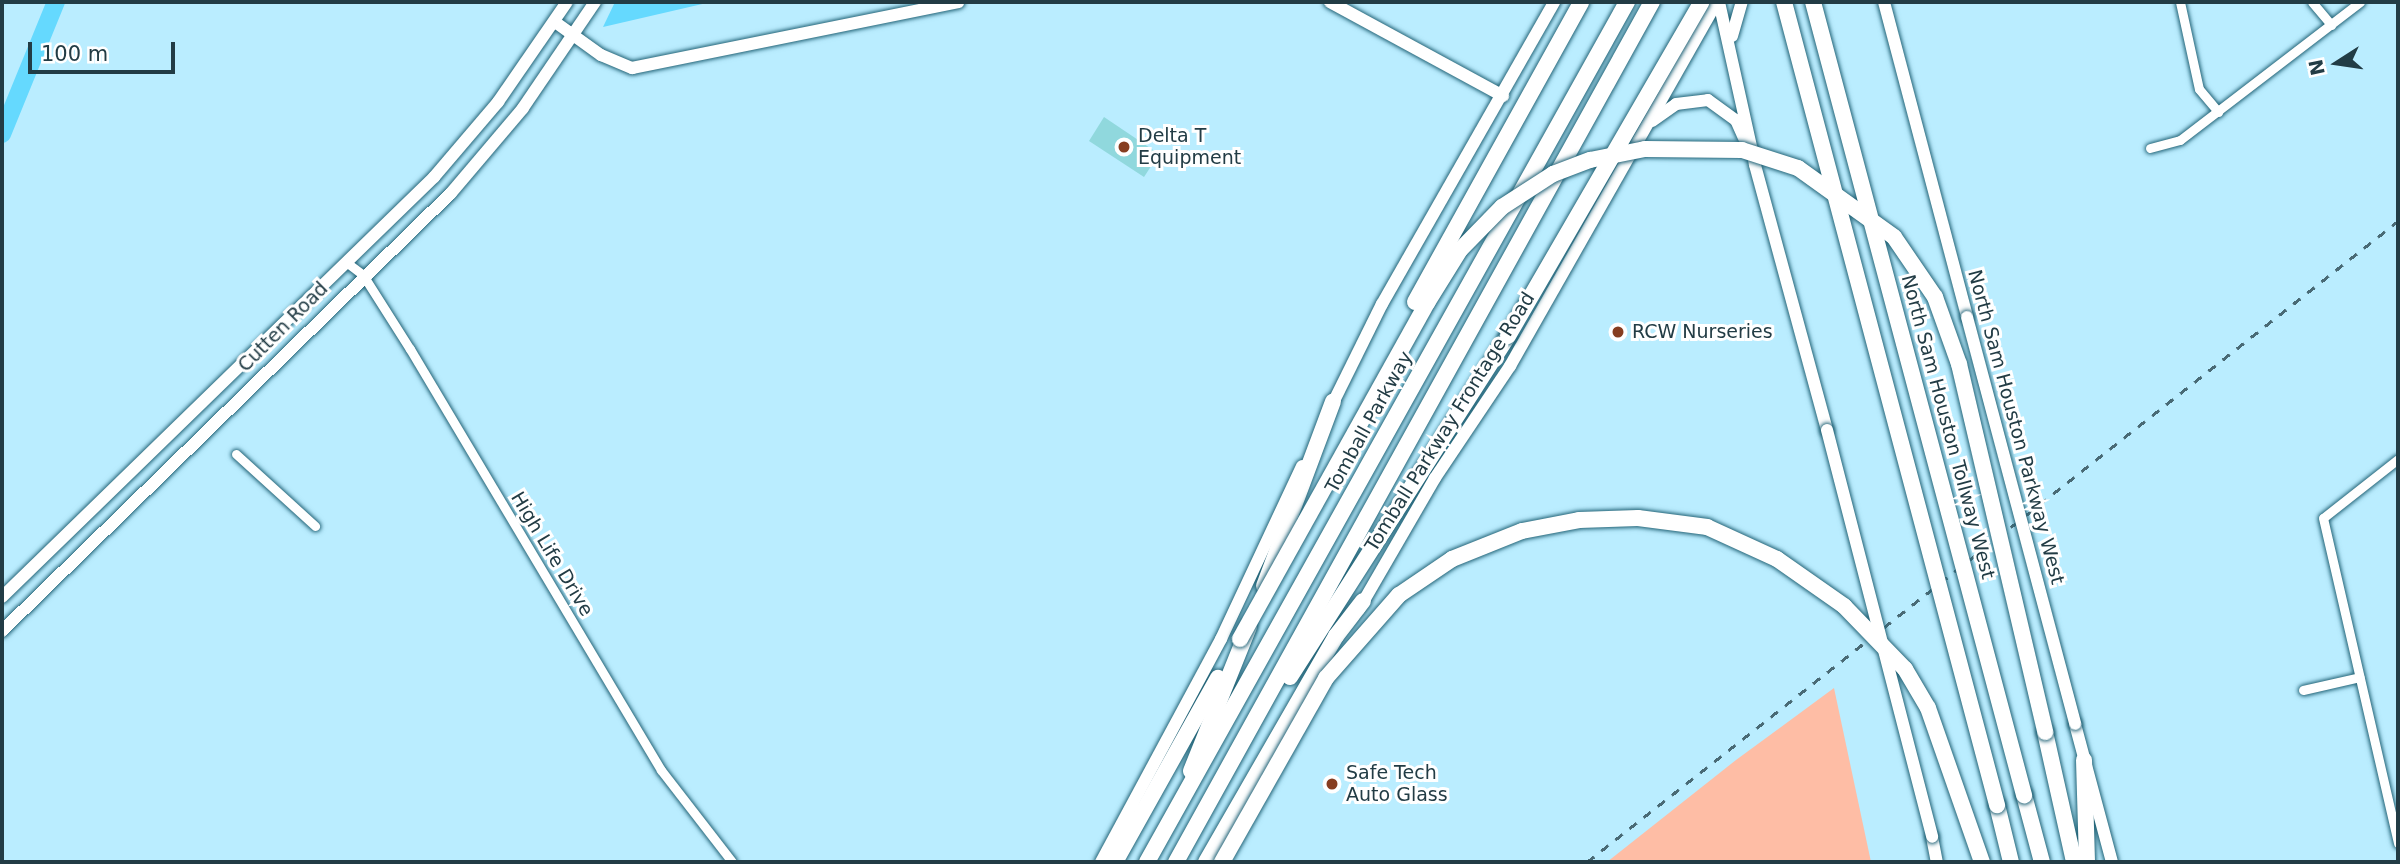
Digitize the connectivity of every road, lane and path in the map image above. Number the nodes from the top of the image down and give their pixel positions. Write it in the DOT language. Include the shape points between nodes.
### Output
graph roads {
  1 [pos="566,2"];
  2 [pos="594,2"];
  3 [pos="958,2"];
  4 [pos="1330,2"];
  5 [pos="1554,2"];
  6 [pos="1581,2"];
  7 [pos="1627,2"];
  8 [pos="1652,2"];
  9 [pos="1693,2"];
  10 [pos="1702,2"];
  11 [pos="1718,2"];
  12 [pos="1742,2"];
  13 [pos="1784,2"];
  14 [pos="1813,2"];
  15 [pos="1884,2"];
  16 [pos="2180,2"];
  17 [pos="2312,2"];
  18 [pos="2360,2"];
  19 [pos="555,22"];
  20 [pos="2331,25"];
  21 [pos="576,36"];
  22 [pos="1731,47"];
  23 [pos="1677,73"];
  24 [pos="1503,96"];
  25 [pos="2218,112"];
  26 [pos="1648,123"];
  27 [pos="2150,148"];
  28 [pos="1755,165"];
  29 [pos="346,262"];
  30 [pos="363,275"];
  31 [pos="219,386"];
  32 [pos="1334,401"];
  33 [pos="235,403"];
  34 [pos="236,454"];
  35 [pos="2398,459"];
  36 [pos="315,526"];
  37 [pos="2,597"];
  38 [pos="1363,601"];
  39 [pos="2,631"];
  40 [pos="1240,639"];
  41 [pos="2360,677"];
  42 [pos="2303,690"];
  43 [pos="2084,760"];
  44 [pos="1182,799"];
  45 [pos="2393,799"];
  46 [pos="1203,815"];
  47 [pos="2398,843"];
  48 [pos="732,862"];
  49 [pos="1101,862"];
  50 [pos="1115,862"];
  51 [pos="1147,862"];
  52 [pos="1176,862"];
  53 [pos="1206,862"];
  54 [pos="1217,862"];
  55 [pos="1222,862"];
  56 [pos="1937,862"];
  57 [pos="1982,862"];
  58 [pos="2011,862"];
  59 [pos="2042,862"];
  60 [pos="2074,862"];
  61 [pos="2087,862"];
  62 [pos="2112,862"];
  1 -- 19 [label="main road, Cutten Road"];
  2 -- 21 [label="main road, Cutten Road"];
  3 -- 21 [label="main road" via="632,68"];
  4 -- 24 [label="main road"];
  5 -- 24 [label="main road"];
  6 -- 40 [label="highway, bridge" via="1288,533"];
  7 -- 44 [label="highway, Tomball Parkway"];
  8 -- 46 [label="highway"];
  9 -- 23 [label="main road"];
  10 -- 46 [label="highway, bridge" via="1508,336"];
  11 -- 22 [label="main road"];
  11 -- 23 [label="main road, Tomball Parkway Frontage Road"];
  12 -- 22 [label="main road"];
  13 -- 58 [label="highway, bridge"];
  14 -- 59 [label="highway, North Sam Houston Tollway West, bridge"];
  15 -- 43 [label="main road, North Sam Houston Parkway West, bridge"];
  16 -- 25 [label="street" via="2199,89"];
  17 -- 20 [label="street"];
  18 -- 20 [label="street"];
  19 -- 21 [label="main road"];
  19 -- 29 [label="main road, Cutten Road" via="437,174"];
  20 -- 25 [label="street"];
  21 -- 30 [label="main road, Cutten Road" via="451,193"];
  22 -- 28 [label="main road"];
  23 -- 26 [label="main road, Tomball Parkway Frontage Road"];
  24 -- 32 [label="main road" via="1382,304"];
  25 -- 27 [label="street" via="2180,140"];
  26 -- 28 [label="main road" via="1692,99 1722,105 1736,120"];
  26 -- 38 [label="main road, Tomball Parkway Frontage Road" via="1510,366 1435,478"];
  28 -- 56 [label="main road, bridge"];
  29 -- 30 [label="street, High Life Drive"];
  29 -- 31 [label="main road, Cutten Road"];
  30 -- 33 [label="main road, Cutten Road"];
  30 -- 48 [label="street, High Life Drive" via="661,770"];
  31 -- 33 [label="main road"];
  31 -- 37 [label="main road, Cutten Road"];
  32 -- 44 [label="highway"];
  32 -- 49 [label="main road" via="1221,639"];
  33 -- 39 [label="main road, Cutten Road"];
  34 -- 36 [label="street"];
  35 -- 41 [label="street" via="2323,518"];
  38 -- 53 [label="highway" via="1335,636"];
  38 -- 54 [label="main road, Tomball Parkway Frontage Road"];
  40 -- 50 [label="highway"];
  40 -- 60 [label="highway, bridge" via="1427,303 1460,250 1502,208 1553,174 1590,160 1645,149 1742,150 1798,168 1894,237 1935,297 1959,364"];
  41 -- 42 [label="street"];
  41 -- 45 [label="street"];
  43 -- 61 [label="highway"];
  43 -- 62 [label="main road, North Sam Houston Parkway West"];
  44 -- 51 [label="highway, Tomball Parkway"];
  45 -- 47 [label="street"];
  46 -- 52 [label="highway"];
  55 -- 57 [label="highway, bridge" via="1326,678 1399,595 1452,559 1522,531 1579,520 1638,518 1707,527 1777,559 1844,606 1905,669 1927,708"];
}
